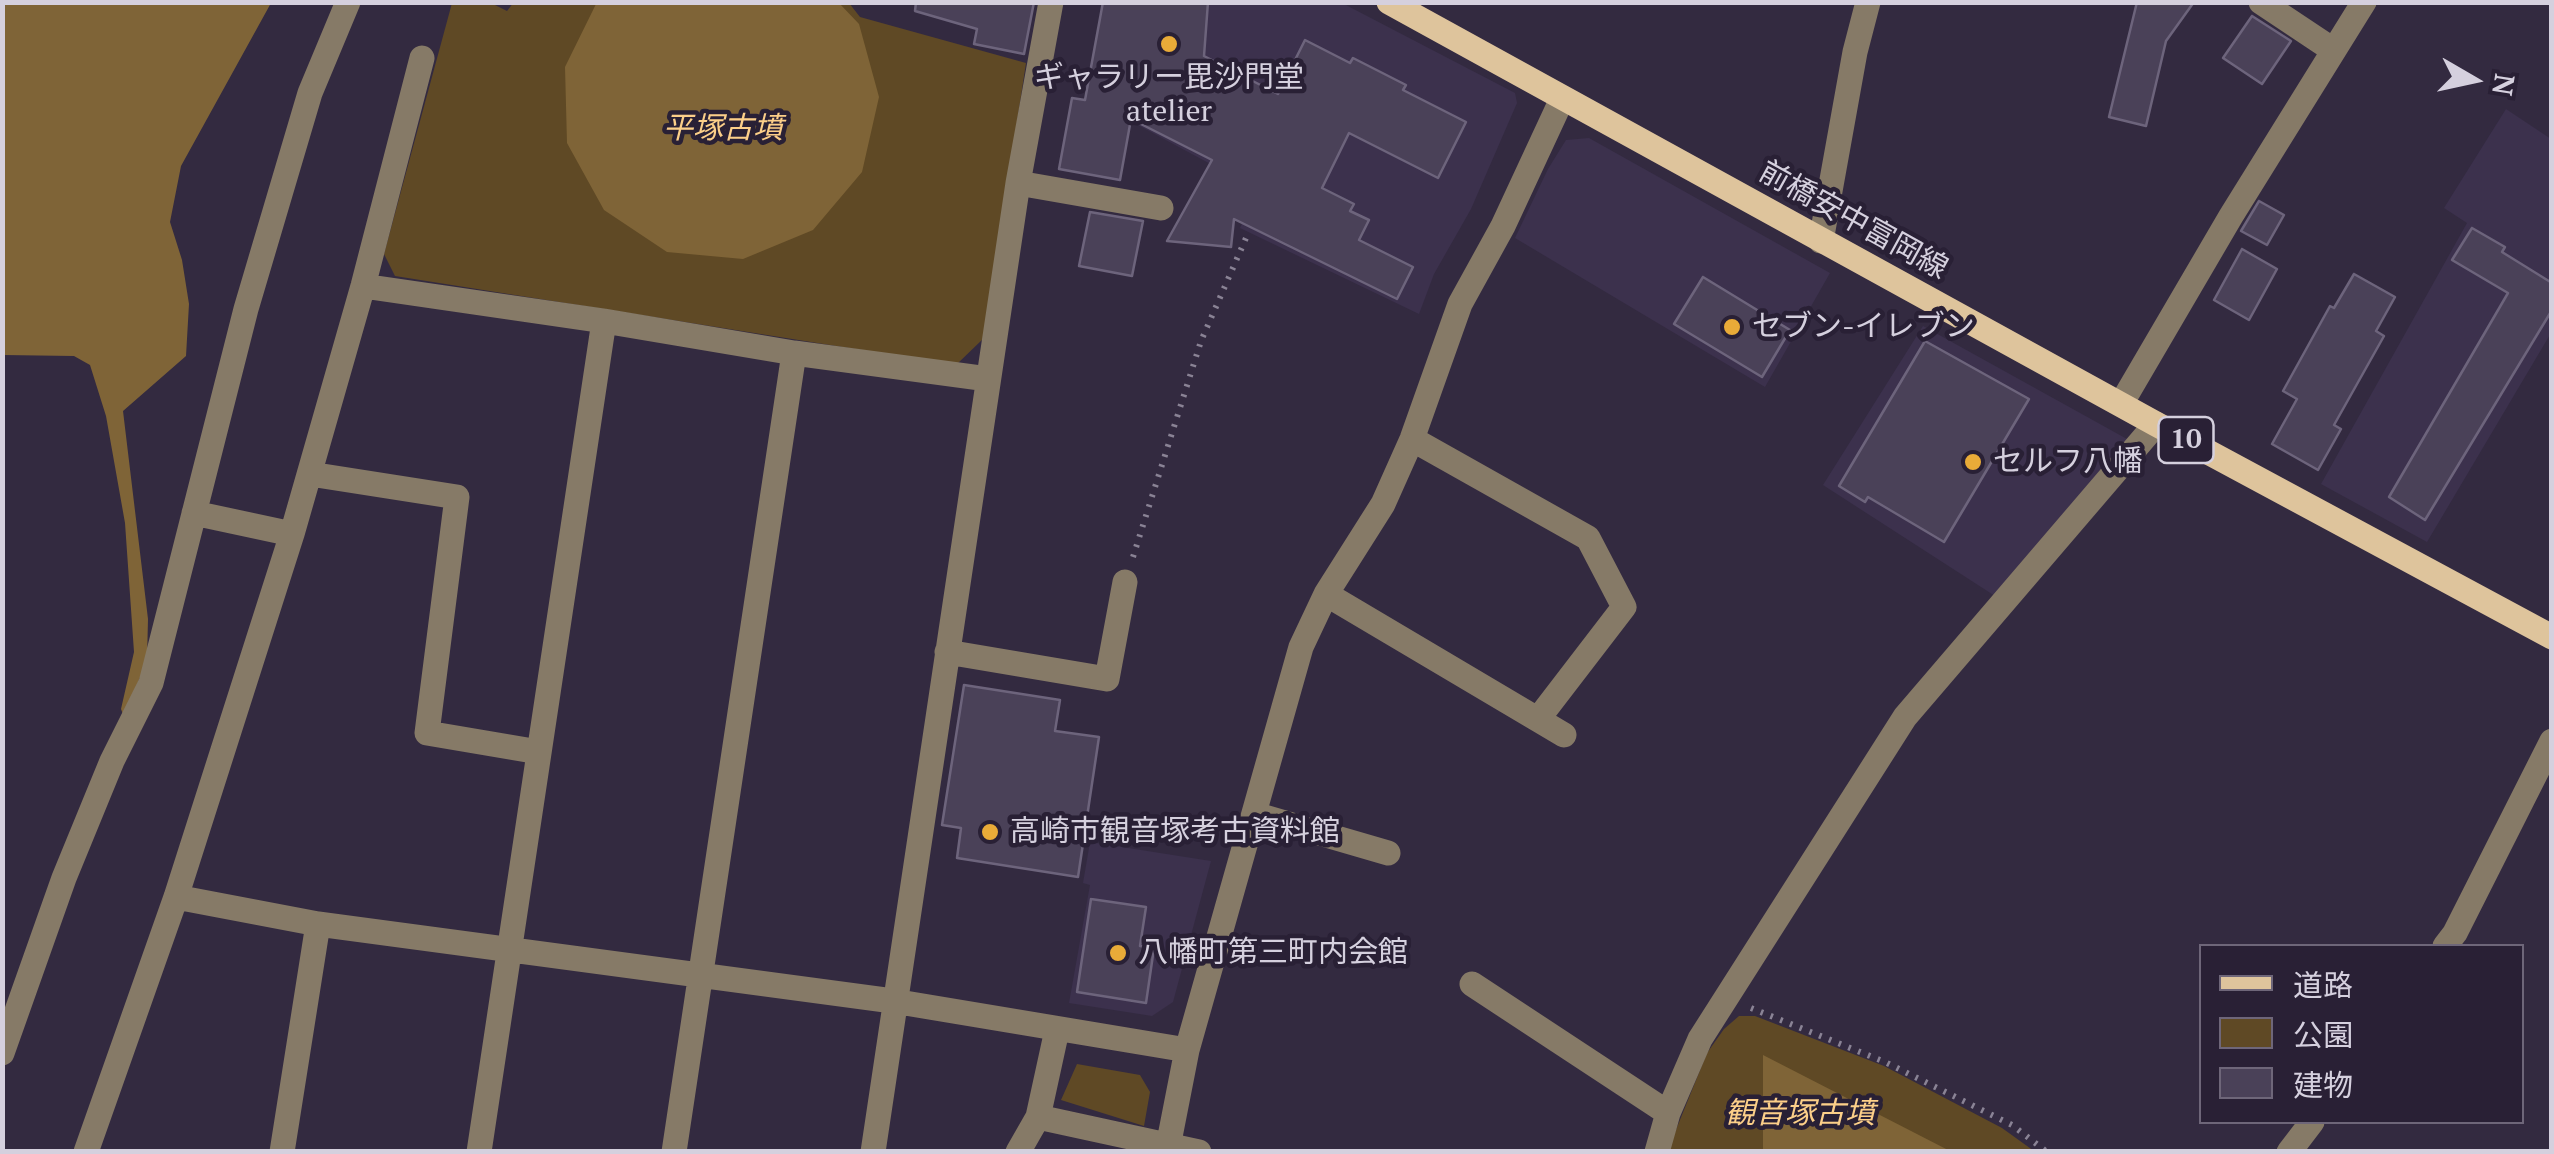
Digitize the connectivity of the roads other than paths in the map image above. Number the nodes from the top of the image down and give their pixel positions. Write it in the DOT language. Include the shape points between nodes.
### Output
graph roads {
  1 [pos="348,2"];
  2 [pos="1052,2"];
  3 [pos="1388,2"];
  4 [pos="1868,2"];
  5 [pos="2261,2"];
  6 [pos="2364,2"];
  7 [pos="2332,50"];
  8 [pos="422,58"];
  9 [pos="1562,99"];
  10 [pos="1018,184"];
  11 [pos="1161,208"];
  12 [pos="1821,241"];
  13 [pos="363,286"];
  14 [pos="604,321"];
  15 [pos="794,354"];
  16 [pos="988,379"];
  17 [pos="2121,404"];
  18 [pos="2156,424"];
  19 [pos="1412,440"];
  20 [pos="310,474"];
  21 [pos="194,513"];
  22 [pos="292,534"];
  23 [pos="1125,582"];
  24 [pos="1326,594"];
  25 [pos="2552,637"];
  26 [pos="948,652"];
  27 [pos="1538,719"];
  28 [pos="1564,735"];
  29 [pos="2552,740"];
  30 [pos="539,752"];
  31 [pos="1254,814"];
  32 [pos="1388,854"];
  33 [pos="176,897"];
  34 [pos="318,924"];
  35 [pos="2447,944"];
  36 [pos="508,952"];
  37 [pos="701,977"];
  38 [pos="1472,984"];
  39 [pos="893,1001"];
  40 [pos="1057,1030"];
  41 [pos="1187,1050"];
  42 [pos="2,1053"];
  43 [pos="1668,1112"];
  44 [pos="1038,1118"];
  45 [pos="2310,1124"];
  46 [pos="1167,1147"];
  47 [pos="86,1152"];
  48 [pos="282,1152"];
  49 [pos="479,1152"];
  50 [pos="674,1152"];
  51 [pos="872,1152"];
  52 [pos="1018,1152"];
  53 [pos="1198,1152"];
  54 [pos="1656,1152"];
  55 [pos="2289,1152"];
  1 -- 21 [label="street" via="310,93"];
  2 -- 10 [label="street"];
  3 -- 9 [label="main road, 前橋安中富岡線 / 10"];
  4 -- 12 [label="street"];
  5 -- 7 [label="street"];
  6 -- 7 [label="street"];
  7 -- 17 [label="street"];
  8 -- 13 [label="street"];
  9 -- 12 [label="main road, 前橋安中富岡線 / 10"];
  9 -- 19 [label="street" via="1460,304"];
  10 -- 11 [label="street"];
  10 -- 16 [label="street"];
  12 -- 17 [label="main road, 前橋安中富岡線 / 10"];
  13 -- 14 [label="street"];
  13 -- 20 [label="street"];
  14 -- 15 [label="street"];
  14 -- 30 [label="street"];
  15 -- 16 [label="street"];
  15 -- 37 [label="street"];
  16 -- 26 [label="street"];
  17 -- 18 [label="main road, 前橋安中富岡線 / 10"];
  18 -- 25 [label="main road, 前橋安中富岡線 / 10"];
  18 -- 43 [label="street" via="1905,716 1700,1039"];
  19 -- 24 [label="street" via="1383,504"];
  19 -- 27 [label="street" via="1588,538 1624,608"];
  20 -- 22 [label="street"];
  20 -- 30 [label="street" via="458,497 427,734"];
  21 -- 22 [label="street"];
  21 -- 42 [label="street" via="152,683 64,878"];
  22 -- 33 [label="street"];
  23 -- 26 [label="street" via="1107,678"];
  24 -- 27 [label="street"];
  24 -- 31 [label="street" via="1301,646"];
  26 -- 39 [label="street"];
  27 -- 28 [label="street"];
  29 -- 35 [label="street"];
  30 -- 36 [label="street"];
  31 -- 32 [label="street"];
  31 -- 41 [label="street"];
  33 -- 34 [label="street"];
  33 -- 47 [label="street"];
  34 -- 36 [label="street"];
  34 -- 48 [label="street"];
  36 -- 37 [label="street"];
  36 -- 49 [label="street"];
  37 -- 39 [label="street"];
  37 -- 50 [label="street"];
  38 -- 43 [label="street"];
  39 -- 40 [label="street"];
  39 -- 51 [label="street"];
  40 -- 41 [label="street"];
  40 -- 44 [label="street"];
  41 -- 46 [label="street"];
  43 -- 54 [label="street"];
  44 -- 46 [label="street"];
  44 -- 52 [label="street"];
  45 -- 55 [label="street"];
  46 -- 53 [label="street"];
}
